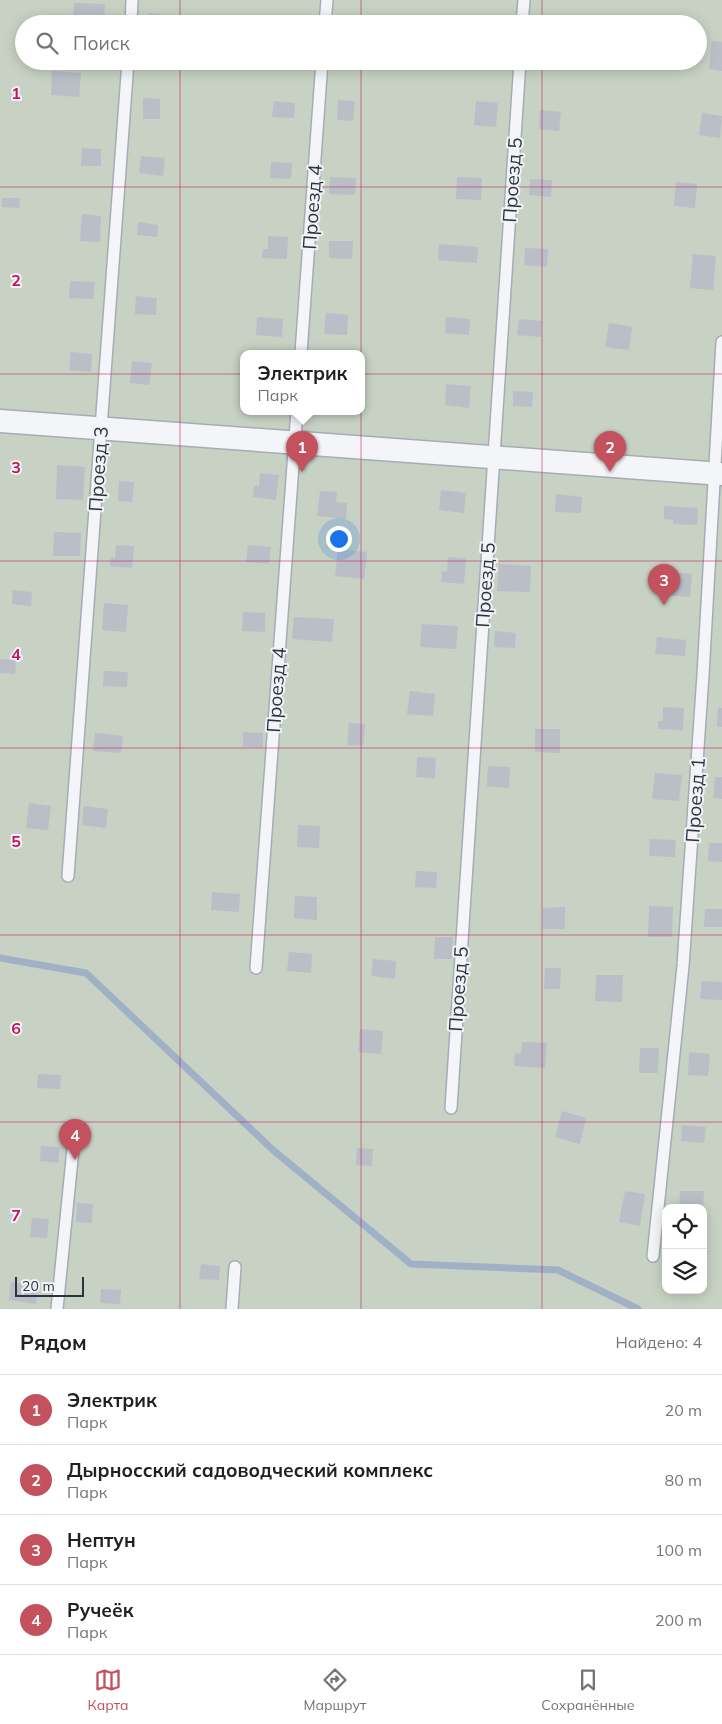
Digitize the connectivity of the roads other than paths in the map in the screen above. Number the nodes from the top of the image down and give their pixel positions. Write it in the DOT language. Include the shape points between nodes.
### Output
graph roads {
  1 [pos="132,0"];
  2 [pos="327,0"];
  3 [pos="524,0"];
  4 [pos="131,15"];
  5 [pos="326,15"];
  6 [pos="523,15"];
  7 [pos="127,70"];
  8 [pos="321,70"];
  9 [pos="519,70"];
  10 [pos="722,342"];
  11 [pos="301,350"];
  12 [pos="297,415"];
  13 [pos="0,421"];
  14 [pos="101,429"];
  15 [pos="294,443"];
  16 [pos="494,458"];
  17 [pos="718,474"];
  18 [pos="68,876"];
  19 [pos="256,968"];
  20 [pos="450,1108"];
  21 [pos="73,1149"];
  22 [pos="653,1256"];
  23 [pos="235,1266"];
  24 [pos="57,1309"];
  25 [pos="232,1309"];
  1 -- 4 [label="lane"];
  2 -- 5 [label="lane"];
  3 -- 6 [label="lane"];
  7 -- 14 [label="lane, Проезд 3"];
  8 -- 11 [label="lane, Проезд 4"];
  9 -- 16 [label="lane, Проезд 5"];
  10 -- 17 [label="lane, Проезд 1"];
  12 -- 15 [label="lane, Проезд 4"];
  13 -- 14 [label="street"];
  14 -- 15 [label="street"];
  14 -- 18 [label="lane, Проезд 3"];
  15 -- 16 [label="street"];
  15 -- 19 [label="lane, Проезд 4"];
  16 -- 17 [label="street"];
  16 -- 20 [label="lane, Проезд 5"];
  17 -- 22 [label="lane, Проезд 1" via="684,966"];
  21 -- 24 [label="lane"];
  23 -- 25 [label="lane"];
}
